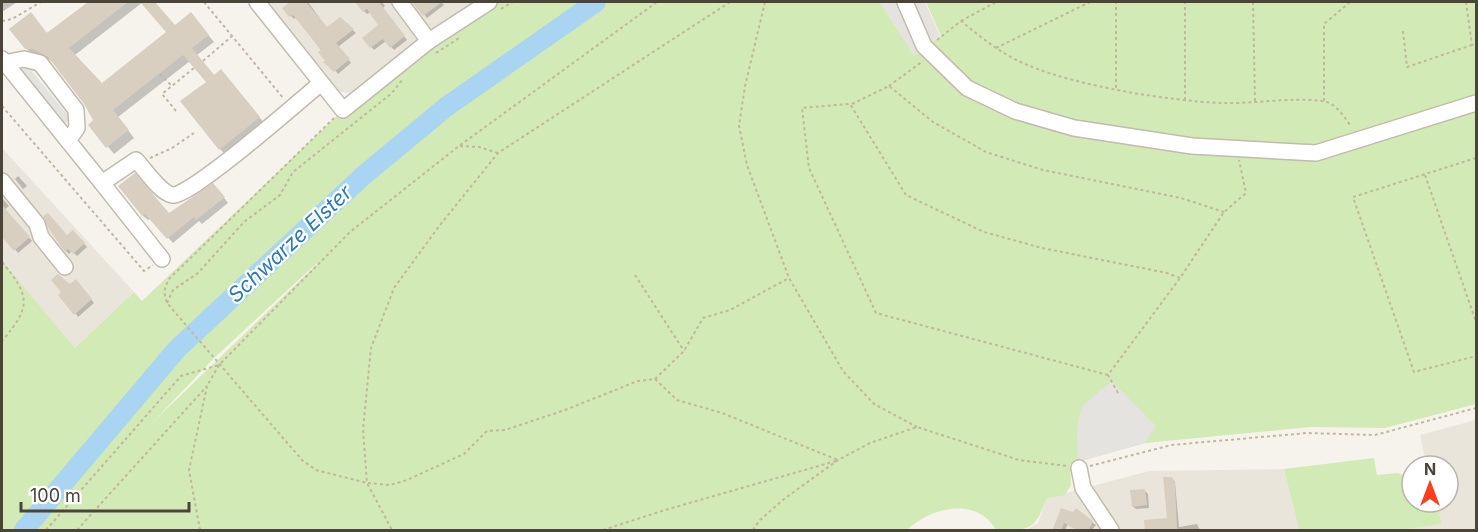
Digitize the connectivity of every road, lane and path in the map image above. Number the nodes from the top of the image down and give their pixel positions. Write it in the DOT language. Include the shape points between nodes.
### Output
graph roads {
  1 [pos="41,2"];
  2 [pos="204,2"];
  3 [pos="257,2"];
  4 [pos="400,2"];
  5 [pos="513,2"];
  6 [pos="657,2"];
  7 [pos="730,2"];
  8 [pos="765,2"];
  9 [pos="905,2"];
  10 [pos="996,2"];
  11 [pos="1090,2"];
  12 [pos="1116,2"];
  13 [pos="1185,2"];
  14 [pos="1253,2"];
  15 [pos="1350,2"];
  16 [pos="1466,2"];
  17 [pos="493,6"];
  18 [pos="2,21"];
  19 [pos="961,21"];
  20 [pos="1403,31"];
  21 [pos="464,35"];
  22 [pos="232,36"];
  23 [pos="1476,44"];
  24 [pos="1472,45"];
  25 [pos="432,47"];
  26 [pos="995,49"];
  27 [pos="932,54"];
  28 [pos="203,60"];
  29 [pos="3,61"];
  30 [pos="194,68"];
  31 [pos="160,74"];
  32 [pos="404,78"];
  33 [pos="321,83"];
  34 [pos="172,86"];
  35 [pos="889,86"];
  36 [pos="1116,88"];
  37 [pos="1185,100"];
  38 [pos="1324,101"];
  39 [pos="1255,103"];
  40 [pos="1476,103"];
  41 [pos="850,104"];
  42 [pos="2,106"];
  43 [pos="291,108"];
  44 [pos="343,110"];
  45 [pos="176,111"];
  46 [pos="194,134"];
  47 [pos="1359,140"];
  48 [pos="68,141"];
  49 [pos="459,146"];
  50 [pos="1239,148"];
  51 [pos="498,153"];
  52 [pos="1476,158"];
  53 [pos="139,162"];
  54 [pos="1425,175"];
  55 [pos="2,181"];
  56 [pos="102,183"];
  57 [pos="1224,212"];
  58 [pos="162,259"];
  59 [pos="2,261"];
  60 [pos="65,267"];
  61 [pos="635,275"];
  62 [pos="789,278"];
  63 [pos="1180,278"];
  64 [pos="167,303"];
  65 [pos="1476,322"];
  66 [pos="2,341"];
  67 [pos="684,351"];
  68 [pos="1476,356"];
  69 [pos="219,365"];
  70 [pos="1108,375"];
  71 [pos="655,379"];
  72 [pos="207,386"];
  73 [pos="1118,393"];
  74 [pos="1476,408"];
  75 [pos="917,427"];
  76 [pos="838,460"];
  77 [pos="1079,468"];
  78 [pos="367,483"];
  79 [pos="46,531"];
  80 [pos="77,531"];
  81 [pos="200,531"];
  82 [pos="392,531"];
  83 [pos="603,531"];
  84 [pos="753,531"];
  85 [pos="1111,531"];
  1 -- 18 [label="path"];
  2 -- 22 [label="path"];
  3 -- 33 [label="street"];
  4 -- 25 [label="street"];
  5 -- 17 [label="path"];
  6 -- 49 [label="path"];
  7 -- 51 [label="path"];
  8 -- 62 [label="path" via="739,126 747,165"];
  9 -- 27 [label="street" via="924,46"];
  10 -- 19 [label="path"];
  11 -- 26 [label="path"];
  12 -- 36 [label="path"];
  13 -- 37 [label="path"];
  14 -- 39 [label="path"];
  15 -- 38 [label="path" via="1324,24"];
  16 -- 24 [label="path"];
  17 -- 25 [label="street"];
  19 -- 26 [label="path"];
  19 -- 27 [label="path" via="934,43"];
  20 -- 24 [label="path" via="1407,67"];
  21 -- 25 [label="path"];
  22 -- 28 [label="path"];
  22 -- 43 [label="path"];
  23 -- 24 [label="path"];
  25 -- 44 [label="street"];
  26 -- 36 [label="path" via="1029,66"];
  27 -- 35 [label="path"];
  27 -- 50 [label="street" via="967,88 1015,111 1074,128 1192,146"];
  29 -- 48 [label="street"];
  29 -- 48 [label="street" via="24,59 40,63 76,110 77,128"];
  30 -- 34 [label="path"];
  31 -- 34 [label="path"];
  32 -- 64 [label="path" via="392,93 293,172 280,195 244,222 198,273 173,290"];
  33 -- 43 [label="street"];
  33 -- 44 [label="street"];
  34 -- 45 [label="path" via="162,94"];
  35 -- 41 [label="path"];
  35 -- 57 [label="path" via="933,122 986,152 1044,170 1181,198"];
  36 -- 37 [label="path"];
  37 -- 39 [label="path"];
  38 -- 39 [label="path"];
  38 -- 47 [label="path" via="1342,112"];
  40 -- 47 [label="street"];
  41 -- 63 [label="path" via="906,195 984,232"];
  41 -- 70 [label="path" via="802,108 809,168 876,313"];
  42 -- 58 [label="path" via="144,271"];
  43 -- 53 [label="street" via="178,196 166,192"];
  44 -- 64 [label="path" via="168,280 164,291"];
  46 -- 53 [label="path"];
  47 -- 50 [label="street" via="1316,153"];
  48 -- 56 [label="street"];
  49 -- 51 [label="path"];
  49 -- 69 [label="path" via="350,232"];
  50 -- 57 [label="path" via="1246,193"];
  51 -- 78 [label="path" via="394,288 371,348 363,429"];
  52 -- 54 [label="path"];
  53 -- 56 [label="street" via="133,160"];
  54 -- 65 [label="path"];
  54 -- 68 [label="path" via="1353,197 1414,372"];
  55 -- 60 [label="street"];
  56 -- 58 [label="street"];
  57 -- 63 [label="path"];
  59 -- 66 [label="path" via="21,285 26,302 19,321"];
  61 -- 67 [label="path"];
  62 -- 67 [label="path" via="730,310 703,318"];
  62 -- 75 [label="path" via="843,371 874,404"];
  63 -- 70 [label="path"];
  64 -- 69 [label="path"];
  67 -- 71 [label="path"];
  69 -- 72 [label="path"];
  69 -- 78 [label="path" via="302,460 316,470"];
  69 -- 79 [label="path" via="181,376"];
  70 -- 73 [label="path"];
  71 -- 76 [label="path" via="677,400 722,413"];
  71 -- 78 [label="path" via="638,381 505,430 488,431 464,454 407,480 390,485"];
  72 -- 80 [label="path"];
  72 -- 81 [label="path" via="189,470"];
  74 -- 77 [label="path" via="1375,435 1307,433 1171,445"];
  75 -- 76 [label="path" via="870,443"];
  75 -- 77 [label="path" via="1019,460"];
  76 -- 83 [label="path"];
  76 -- 84 [label="path" via="784,499"];
  77 -- 85 [label="street" via="1083,488"];
  78 -- 82 [label="path"];
}
